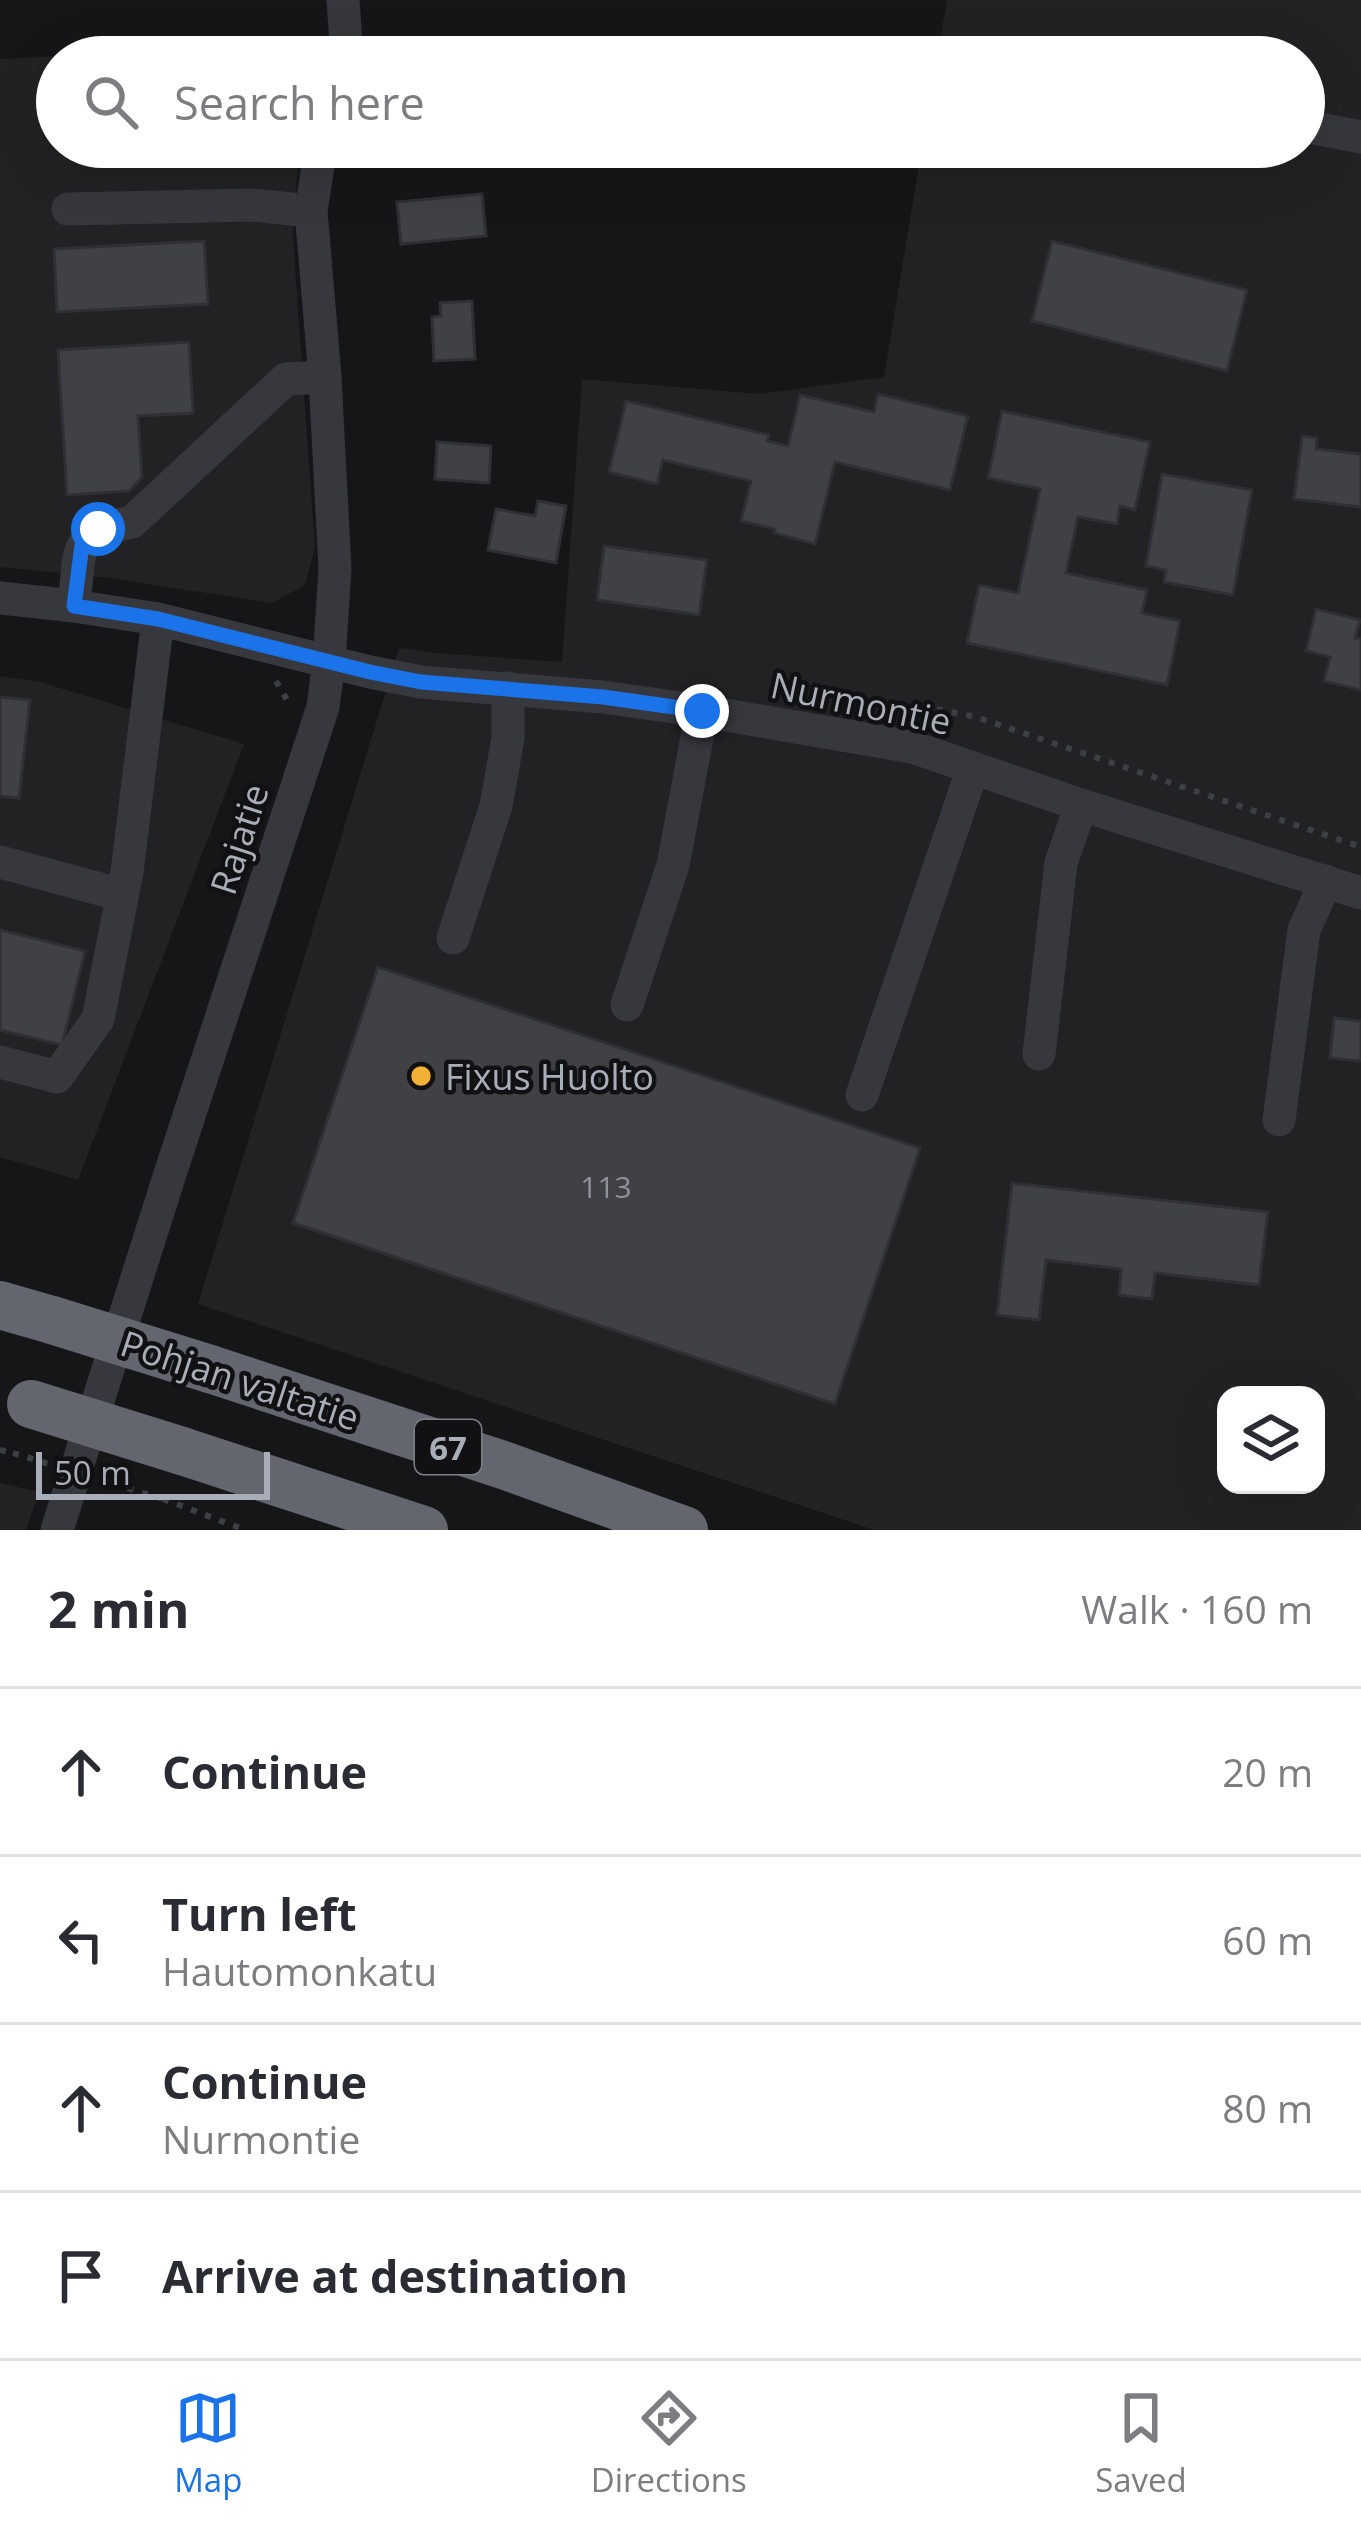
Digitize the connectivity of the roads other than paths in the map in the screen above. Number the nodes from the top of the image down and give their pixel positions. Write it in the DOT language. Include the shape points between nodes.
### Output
graph roads {
  1 [pos="343,0"];
  2 [pos="346,36"];
  3 [pos="1325,130"];
  4 [pos="1361,137"];
  5 [pos="318,168"];
  6 [pos="68,209"];
  7 [pos="311,211"];
  8 [pos="326,377"];
  9 [pos="0,598"];
  10 [pos="74,606"];
  11 [pos="158,619"];
  12 [pos="329,661"];
  13 [pos="508,688"];
  14 [pos="702,711"];
  15 [pos="973,768"];
  16 [pos="1081,805"];
  17 [pos="0,862"];
  18 [pos="1326,881"];
  19 [pos="1361,893"];
  20 [pos="122,895"];
  21 [pos="453,938"];
  22 [pos="627,1005"];
  23 [pos="1039,1054"];
  24 [pos="0,1062"];
  25 [pos="862,1096"];
  26 [pos="1279,1120"];
  27 [pos="0,1305"];
  28 [pos="15,1399"];
  29 [pos="182,1450"];
  30 [pos="57,1530"];
  31 [pos="393,1530"];
  32 [pos="424,1530"];
  33 [pos="684,1530"];
  1 -- 2 [label="street"];
  3 -- 4 [label="street"];
  5 -- 7 [label="street, Rajatie"];
  6 -- 7 [label="street"];
  7 -- 8 [label="street, Rajatie"];
  8 -- 10 [label="street" via="286,379 132,522 98,529 82,545"];
  8 -- 12 [label="street, Rajatie" via="335,569"];
  9 -- 10 [label="street, Nurmontie"];
  10 -- 11 [label="street, Nurmontie"];
  11 -- 12 [label="street, Nurmontie"];
  11 -- 20 [label="street"];
  12 -- 13 [label="street, Nurmontie" via="421,682"];
  12 -- 30 [label="street, Rajatie" via="323,707"];
  13 -- 14 [label="street, Nurmontie"];
  13 -- 21 [label="street" via="496,806"];
  14 -- 15 [label="street, Nurmontie" via="912,747"];
  14 -- 22 [label="street" via="673,865"];
  15 -- 16 [label="street, Nurmontie"];
  15 -- 25 [label="street"];
  16 -- 18 [label="street, Nurmontie"];
  16 -- 23 [label="street" via="1061,863"];
  17 -- 20 [label="street"];
  18 -- 19 [label="street, Nurmontie"];
  18 -- 26 [label="street" via="1304,930"];
  20 -- 24 [label="street" via="98,1019 57,1077"];
  27 -- 33 [label="highway, Pohjan valtatie / 67, bridge"];
  28 -- 29 [label="highway, 67, bridge"];
  29 -- 31 [label="highway"];
  29 -- 32 [label="highway, 67"];
}
